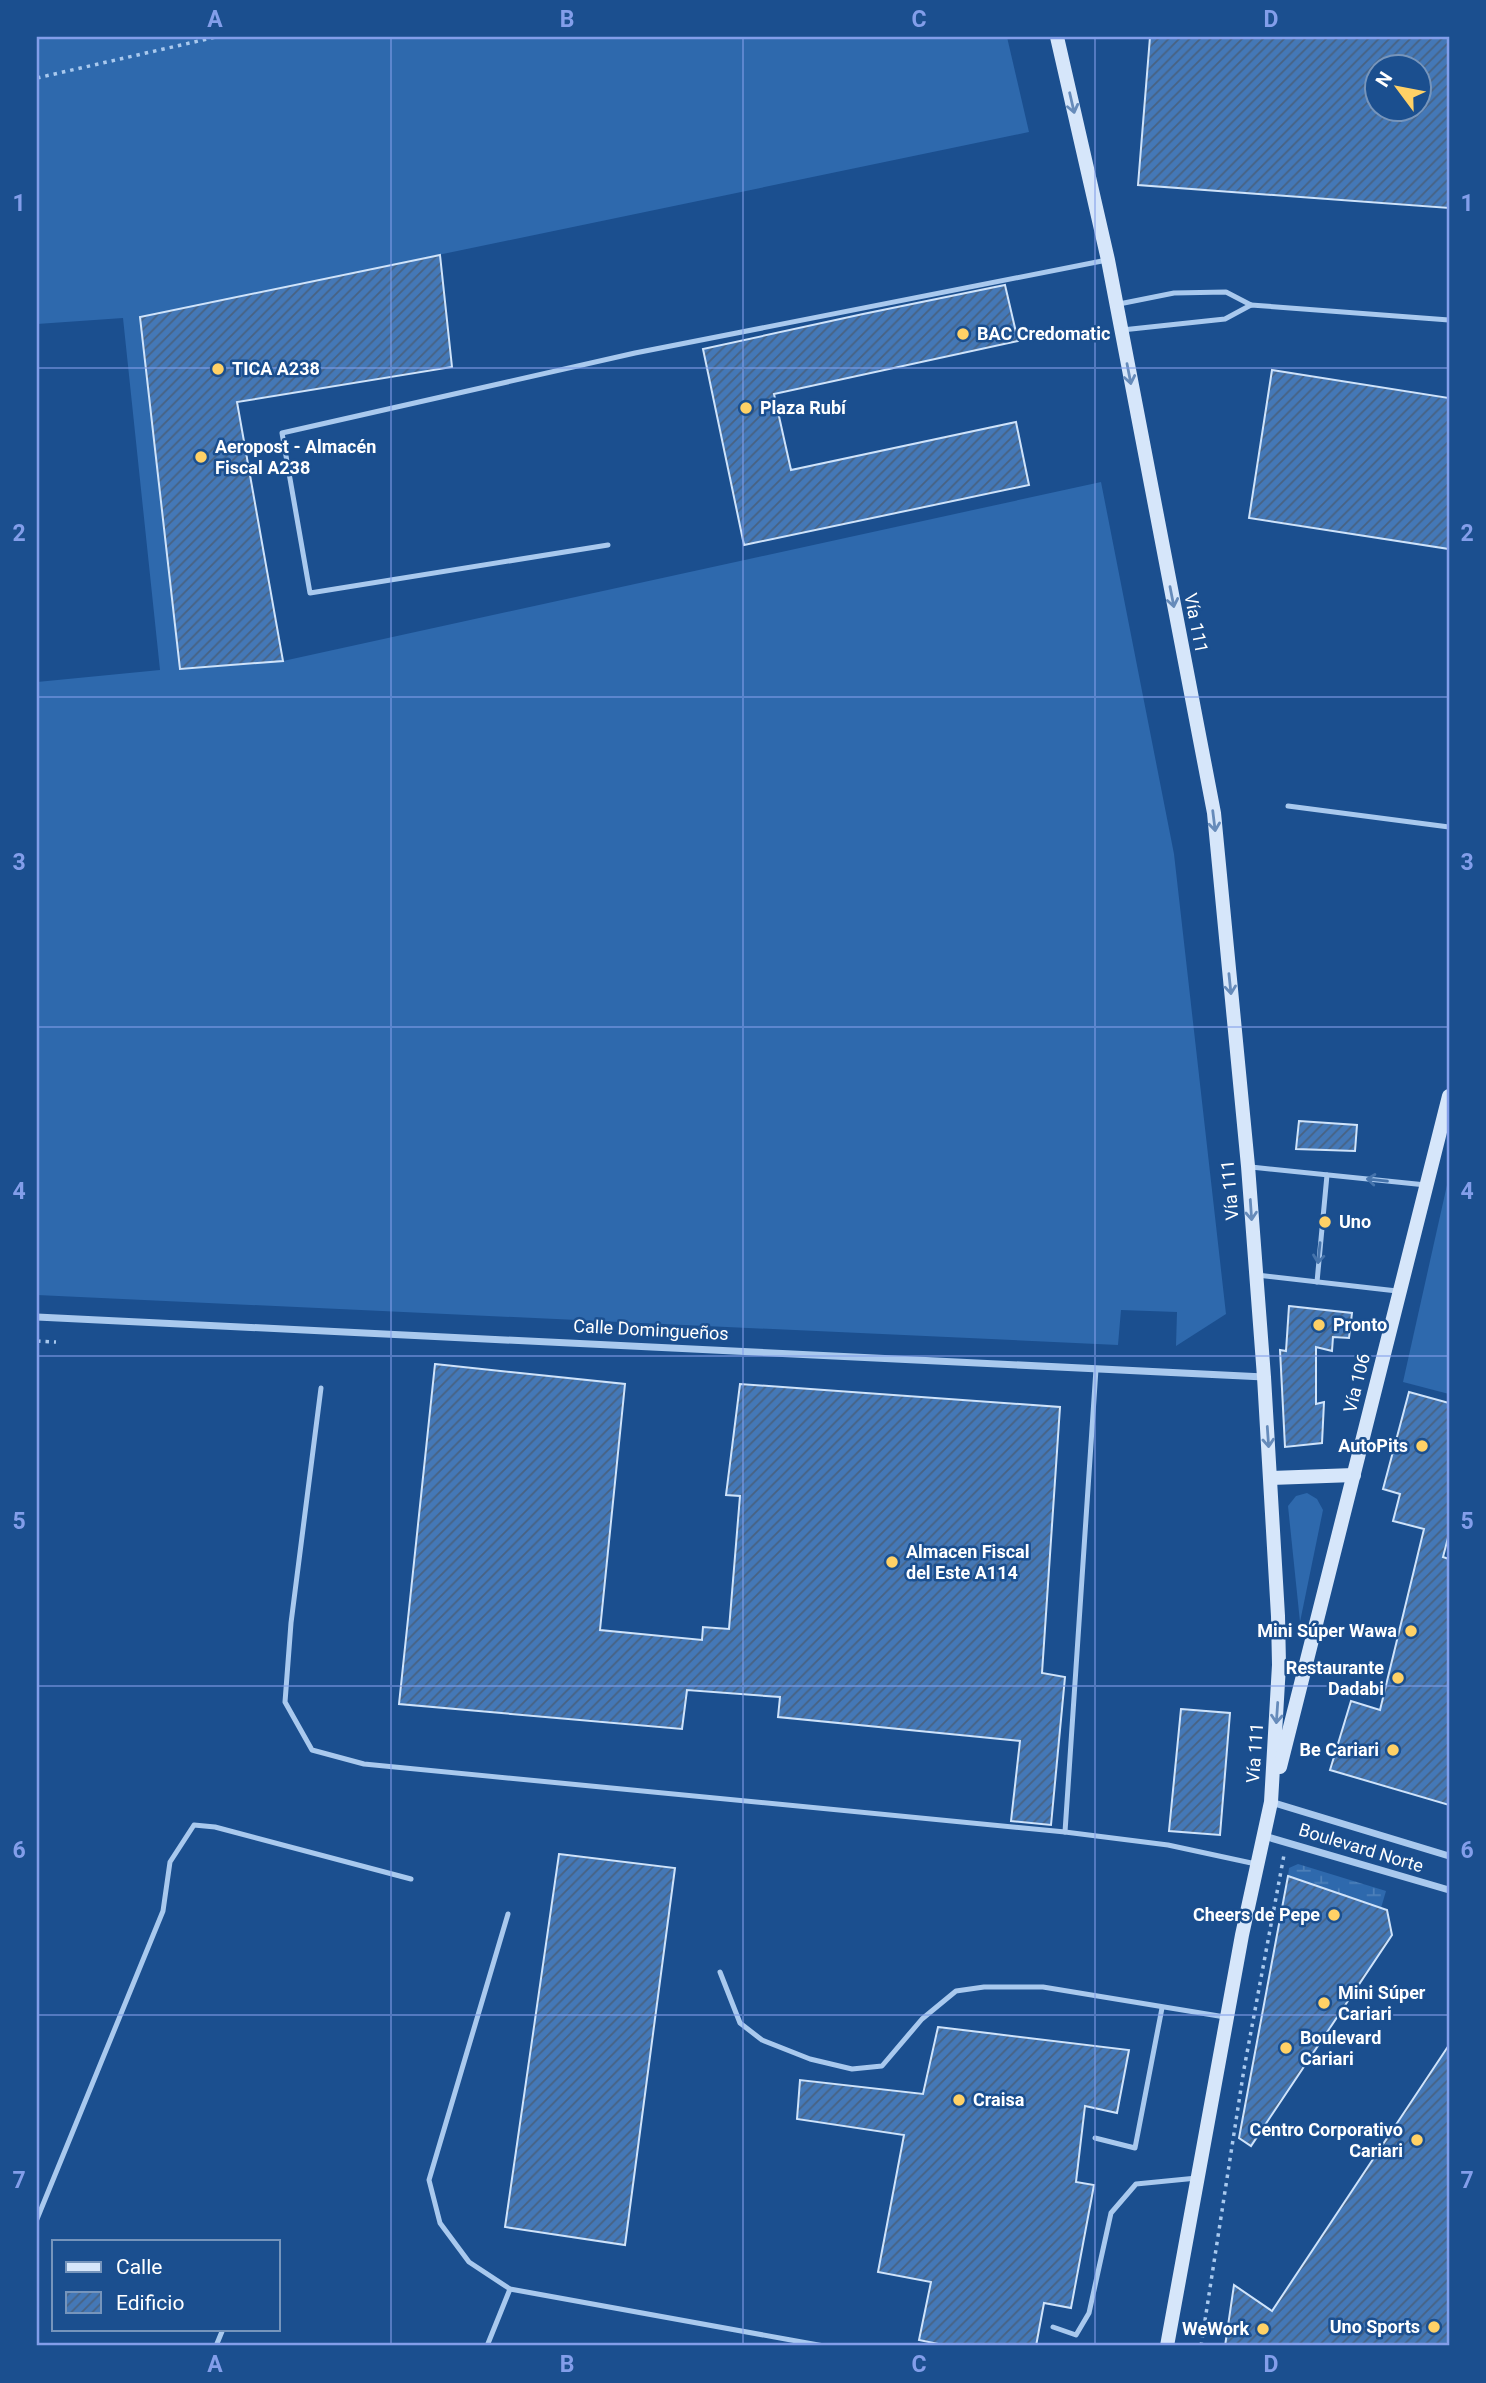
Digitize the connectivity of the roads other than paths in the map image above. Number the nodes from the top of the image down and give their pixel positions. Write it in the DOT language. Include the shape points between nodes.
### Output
graph roads {
  1 [pos="1057,37"];
  2 [pos="1108,260"];
  3 [pos="1251,304"];
  4 [pos="1116,305"];
  5 [pos="1449,320"];
  6 [pos="1121,330"];
  7 [pos="607,545"];
  8 [pos="1288,806"];
  9 [pos="1449,827"];
  10 [pos="1449,1096"];
  11 [pos="1248,1166"];
  12 [pos="1327,1175"];
  13 [pos="1427,1185"];
  14 [pos="1256,1275"];
  15 [pos="1317,1282"];
  16 [pos="1400,1292"];
  17 [pos="37,1317"];
  18 [pos="1096,1369"];
  19 [pos="1264,1377"];
  20 [pos="321,1388"];
  21 [pos="1354,1475"];
  22 [pos="1271,1478"];
  23 [pos="1271,1802"];
  24 [pos="1065,1832"];
  25 [pos="1264,1835"];
  26 [pos="1449,1857"];
  27 [pos="1257,1865"];
  28 [pos="411,1879"];
  29 [pos="1449,1891"];
  30 [pos="508,1914"];
  31 [pos="720,1972"];
  32 [pos="1162,2008"];
  33 [pos="1227,2017"];
  34 [pos="1095,2138"];
  35 [pos="1197,2178"];
  36 [pos="37,2219"];
  37 [pos="510,2289"];
  38 [pos="1053,2327"];
  39 [pos="487,2346"];
  40 [pos="824,2346"];
  41 [pos="1167,2346"];
  1 -- 2 [label="main road, Vía 111, one-way"];
  2 -- 4 [label="main road, Vía 111"];
  2 -- 7 [label="lane" via="635,352 282,433 310,593"];
  3 -- 4 [label="lane" via="1226,292 1174,293"];
  3 -- 5 [label="lane"];
  3 -- 6 [label="lane" via="1225,320"];
  4 -- 6 [label="main road, Vía 111"];
  6 -- 11 [label="main road, Vía 111, one-way" via="1213,813"];
  8 -- 9 [label="lane"];
  10 -- 13 [label="main road, Vía 106"];
  11 -- 12 [label="lane"];
  11 -- 14 [label="main road, Vía 111, one-way"];
  13 -- 12 [label="lane, one-way"];
  12 -- 15 [label="lane, one-way"];
  13 -- 16 [label="main road, Vía 106"];
  14 -- 15 [label="lane"];
  14 -- 19 [label="main road, Vía 111"];
  15 -- 16 [label="lane"];
  16 -- 21 [label="main road, Vía 106"];
  17 -- 18 [label="street, Calle Domingueños"];
  18 -- 19 [label="street, Calle Domingueños"];
  18 -- 24 [label="lane"];
  19 -- 22 [label="main road, Vía 111, one-way"];
  20 -- 24 [label="lane" via="285,1702 312,1750 364,1764"];
  21 -- 22 [label="main road"];
  21 -- 23 [label="main road, Vía 106"];
  22 -- 23 [label="main road, Vía 111, one-way" via="1279,1665"];
  23 -- 25 [label="main road, Vía 111"];
  23 -- 26 [label="street, Boulevard Norte"];
  24 -- 27 [label="lane" via="1168,1845"];
  25 -- 27 [label="main road, Vía 111"];
  25 -- 29 [label="street, Boulevard Norte"];
  27 -- 33 [label="main road, Vía 111"];
  28 -- 36 [label="lane" via="194,1825 170,1863 163,1911"];
  30 -- 37 [label="lane" via="429,2180 440,2223 469,2262"];
  31 -- 32 [label="lane" via="740,2023 762,2040 852,2069 882,2066 922,2020 957,1991 1043,1987"];
  32 -- 33 [label="lane"];
  32 -- 34 [label="lane" via="1135,2148"];
  33 -- 35 [label="main road, Vía 111"];
  35 -- 38 [label="lane" via="1136,2184 1111,2213 1089,2313 1076,2335"];
  35 -- 41 [label="main road, Vía 111"];
  37 -- 39 [label="lane"];
  37 -- 40 [label="lane"];
}
